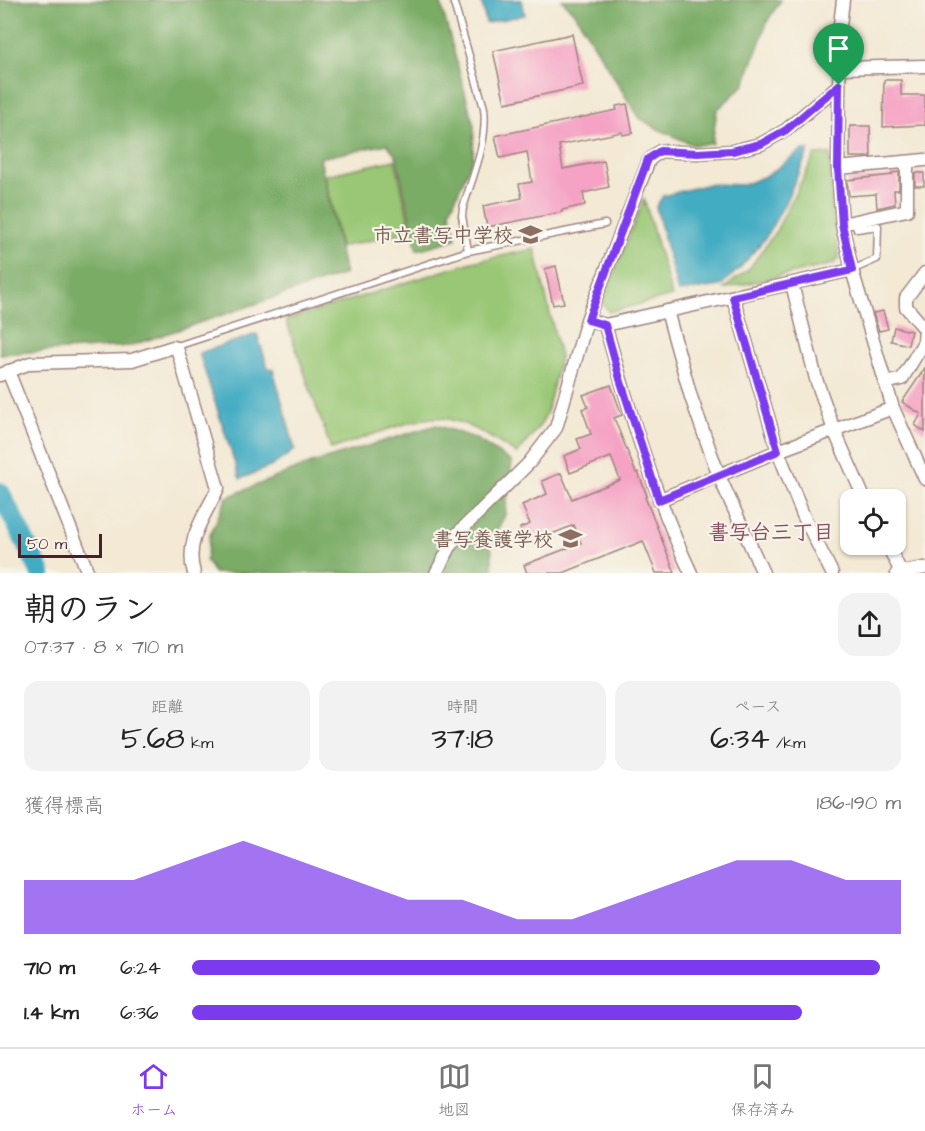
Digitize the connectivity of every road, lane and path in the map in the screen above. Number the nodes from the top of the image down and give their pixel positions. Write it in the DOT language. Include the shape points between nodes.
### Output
graph roads {
  1 [pos="453,0"];
  2 [pos="843,0"];
  3 [pos="925,66"];
  4 [pos="839,68"];
  5 [pos="839,85"];
  6 [pos="925,160"];
  7 [pos="907,162"];
  8 [pos="838,168"];
  9 [pos="856,221"];
  10 [pos="605,224"];
  11 [pos="842,224"];
  12 [pos="468,251"];
  13 [pos="852,270"];
  14 [pos="925,273"];
  15 [pos="792,284"];
  16 [pos="733,297"];
  17 [pos="667,311"];
  18 [pos="588,320"];
  19 [pos="605,325"];
  20 [pos="925,329"];
  21 [pos="173,347"];
  22 [pos="4,373"];
  23 [pos="885,383"];
  24 [pos="892,408"];
  25 [pos="834,430"];
  26 [pos="778,451"];
  27 [pos="719,476"];
  28 [pos="925,479"];
  29 [pos="860,489"];
  30 [pos="659,500"];
  31 [pos="892,555"];
  32 [pos="925,568"];
  33 [pos="88,573"];
  34 [pos="194,573"];
  35 [pos="436,573"];
  36 [pos="691,573"];
  37 [pos="763,573"];
  38 [pos="832,573"];
  39 [pos="899,573"];
  1 -- 12 [label="lane" via="486,122 463,208"];
  2 -- 4 [label="street"];
  3 -- 4 [label="street"];
  4 -- 5 [label="street"];
  5 -- 8 [label="street"];
  5 -- 18 [label="street" via="786,130 761,144 732,151 660,151 648,159"];
  6 -- 7 [label="street"];
  7 -- 8 [label="street"];
  7 -- 9 [label="street" via="907,210"];
  8 -- 11 [label="street"];
  9 -- 11 [label="street"];
  9 -- 13 [label="lane" via="857,229 878,226 877,259"];
  10 -- 12 [label="lane"];
  11 -- 13 [label="street"];
  12 -- 21 [label="lane"];
  13 -- 15 [label="street"];
  13 -- 23 [label="street"];
  14 -- 20 [label="street" via="906,298 906,307"];
  15 -- 16 [label="street"];
  15 -- 25 [label="street" via="816,379"];
  16 -- 17 [label="street"];
  16 -- 26 [label="street"];
  17 -- 19 [label="street"];
  17 -- 27 [label="street"];
  18 -- 19 [label="street"];
  18 -- 35 [label="street" via="556,428 529,463 457,534"];
  19 -- 30 [label="street"];
  20 -- 23 [label="street" via="924,342 902,379"];
  21 -- 22 [label="street" via="132,360 30,363"];
  21 -- 34 [label="street" via="177,348 218,488 192,542"];
  22 -- 33 [label="street"];
  23 -- 24 [label="street"];
  24 -- 25 [label="street"];
  24 -- 28 [label="street"];
  25 -- 26 [label="street"];
  25 -- 29 [label="street"];
  26 -- 27 [label="street"];
  26 -- 38 [label="street" via="803,515"];
  27 -- 30 [label="street"];
  27 -- 37 [label="street"];
  30 -- 36 [label="street"];
  31 -- 39 [label="street"];
  32 -- 39 [label="street"];
}
